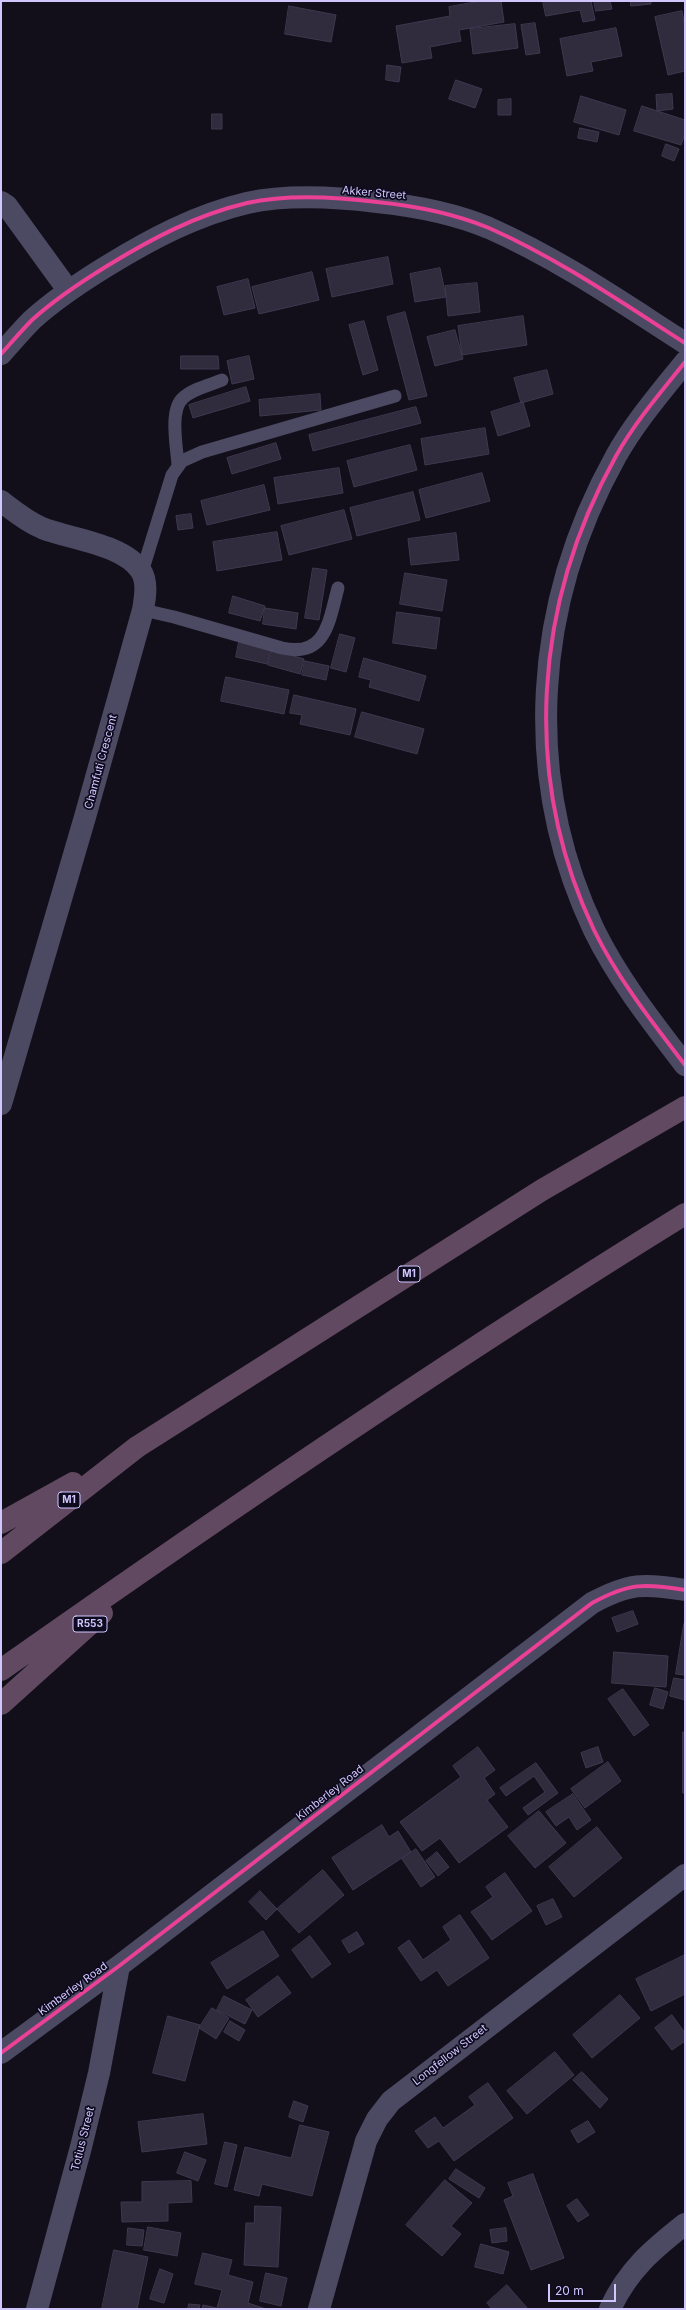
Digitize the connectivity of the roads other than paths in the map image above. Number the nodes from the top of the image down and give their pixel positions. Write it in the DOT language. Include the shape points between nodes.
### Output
graph roads {
  1 [pos="1,202"];
  2 [pos="68,290"];
  3 [pos="685,343"];
  4 [pos="1,354"];
  5 [pos="685,362"];
  6 [pos="222,380"];
  7 [pos="395,396"];
  8 [pos="178,465"];
  9 [pos="1,501"];
  10 [pos="142,572"];
  11 [pos="338,588"];
  12 [pos="143,610"];
  13 [pos="685,1065"];
  14 [pos="1,1104"];
  15 [pos="685,1107"];
  16 [pos="685,1214"];
  17 [pos="137,1448"];
  18 [pos="1,1523"];
  19 [pos="179,1544"];
  20 [pos="1,1553"];
  21 [pos="685,1590"];
  22 [pos="1,1670"];
  23 [pos="1,1704"];
  24 [pos="685,1875"];
  25 [pos="119,1966"];
  26 [pos="1,2053"];
  27 [pos="685,2224"];
  28 [pos="37,2309"];
  29 [pos="319,2309"];
  30 [pos="610,2309"];
  1 -- 2 [label="street" via="7,206"];
  2 -- 3 [label="street, Akker Street" via="149,240 212,214 248,203 290,199 349,199 413,206 458,216 489,228 539,252"];
  2 -- 4 [label="street, Akker Street" via="33,320"];
  5 -- 13 [label="street" via="639,420 617,454 577,537 551,637 545,718 552,795 563,842 588,914 604,950 626,986"];
  6 -- 8 [label="lane" via="187,395 179,403 175,418"];
  7 -- 8 [label="lane" via="202,452"];
  8 -- 10 [label="lane" via="161,506"];
  9 -- 10 [label="street" via="24,519 119,554"];
  10 -- 12 [label="street, Chamfuti Crescent" via="145,586"];
  11 -- 12 [label="lane" via="321,639 310,647 298,650 282,648"];
  12 -- 14 [label="street, Chamfuti Crescent"];
  15 -- 17 [label="highway, M1" via="542,1190"];
  16 -- 19 [label="highway" via="589,1274"];
  17 -- 18 [label="highway"];
  17 -- 20 [label="highway, M1"];
  19 -- 22 [label="highway"];
  19 -- 23 [label="highway, R553"];
  21 -- 25 [label="street, Kimberley Road" via="635,1586 616,1590 592,1603"];
  24 -- 29 [label="street, Longfellow Street" via="392,2101 366,2141"];
  25 -- 26 [label="street, Kimberley Road"];
  25 -- 28 [label="street, Totius Street" via="99,2072"];
  27 -- 30 [label="street" via="634,2268"];
}
